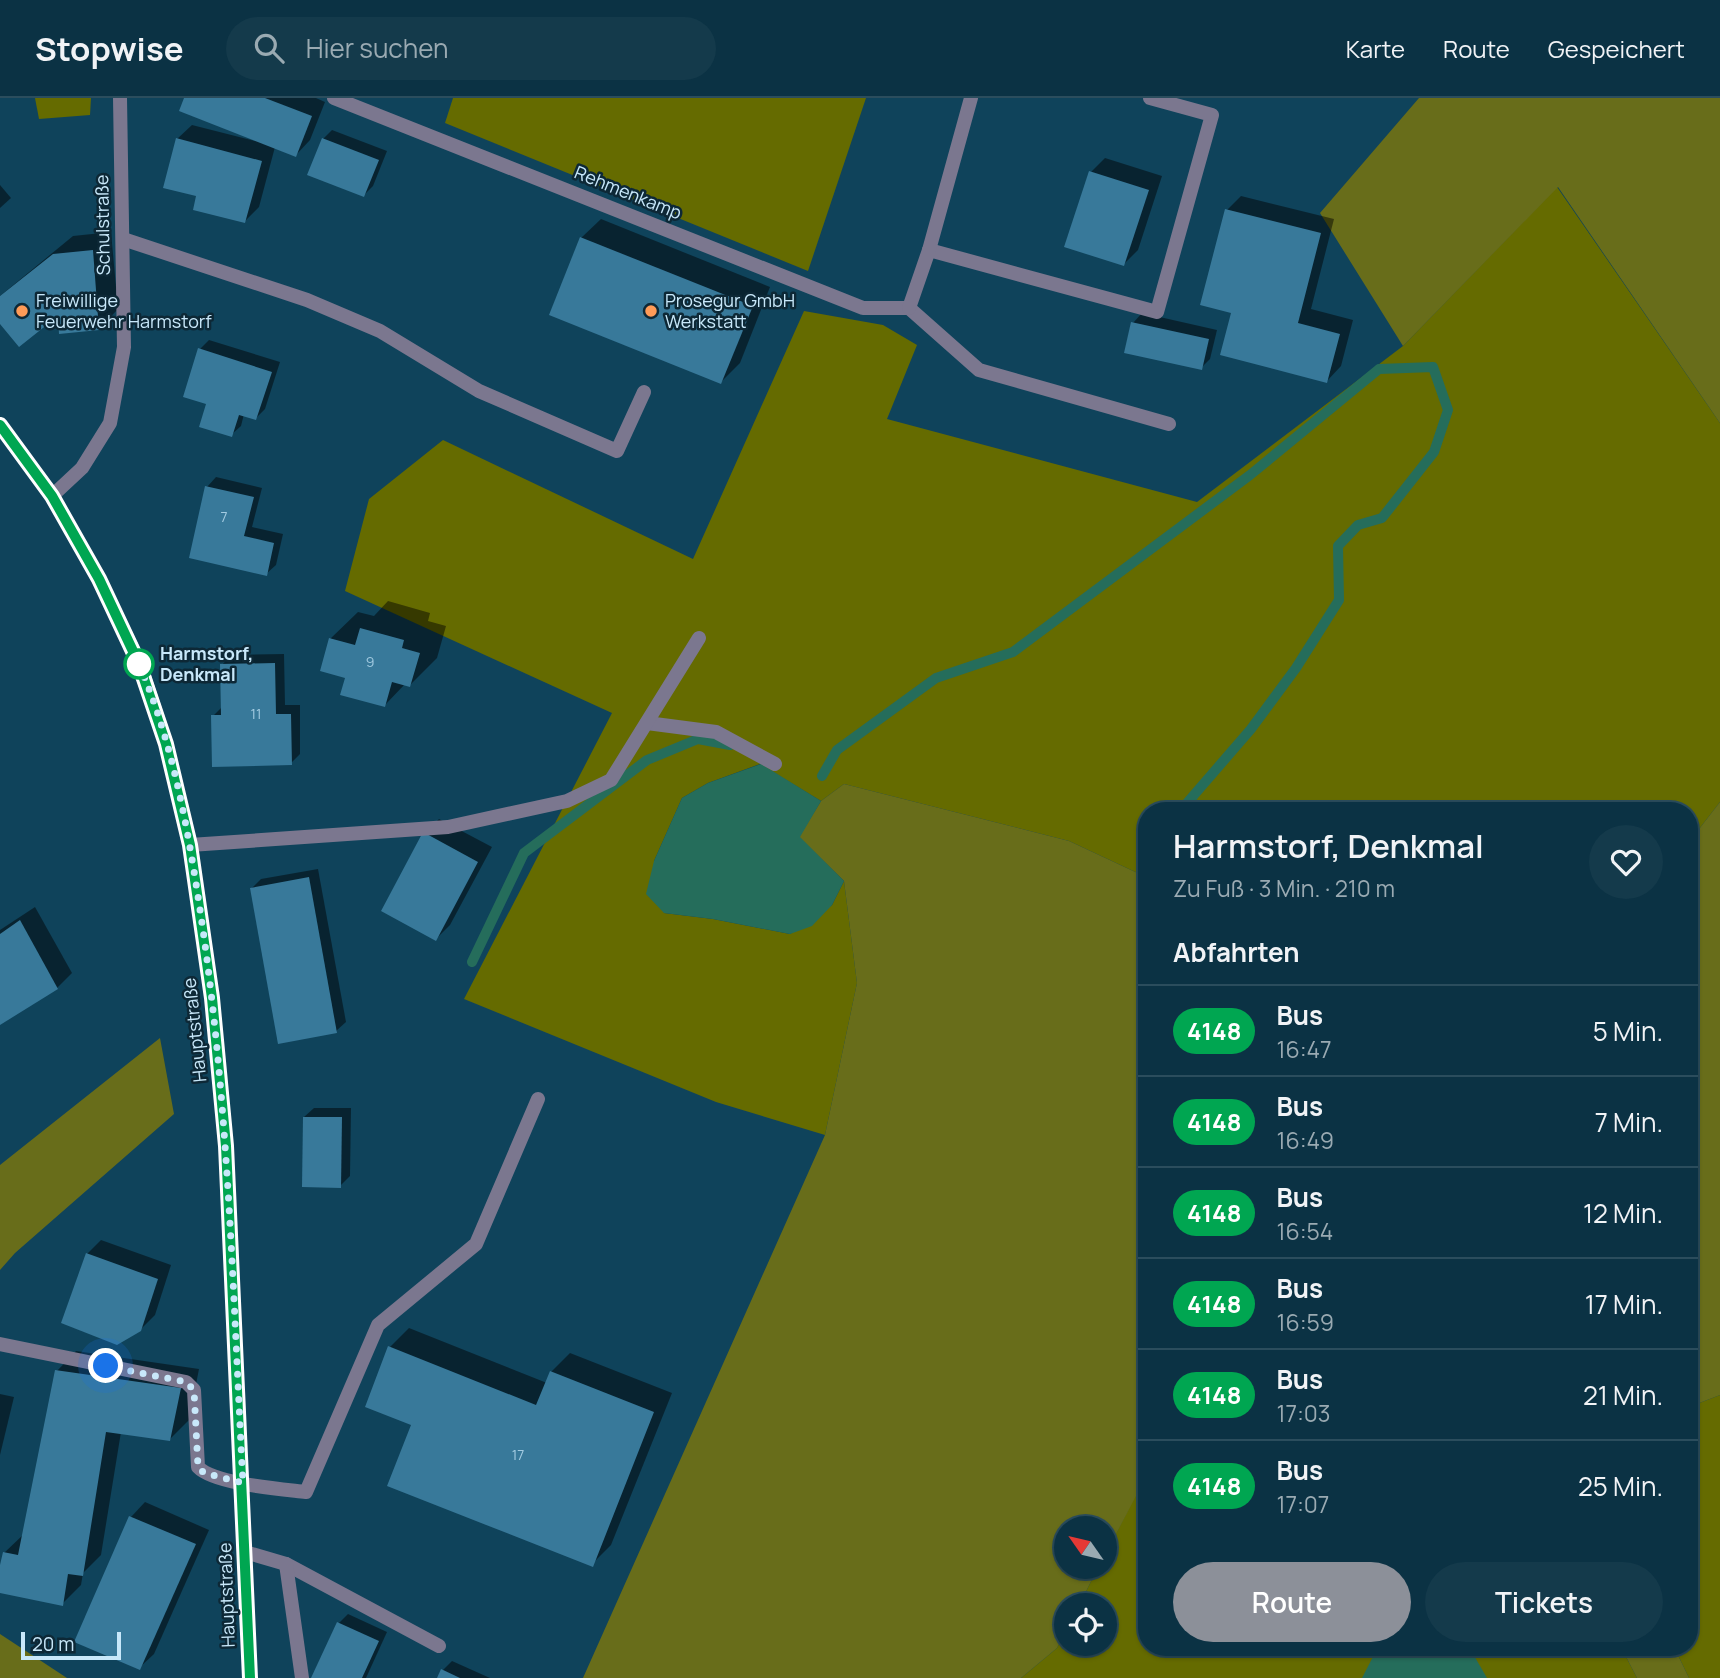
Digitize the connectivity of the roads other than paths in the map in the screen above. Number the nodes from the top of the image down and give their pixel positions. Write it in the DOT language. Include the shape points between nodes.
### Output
graph roads {
  1 [pos="120,98"];
  2 [pos="334,98"];
  3 [pos="971,98"];
  4 [pos="1150,98"];
  5 [pos="123,239"];
  6 [pos="929,250"];
  7 [pos="909,308"];
  8 [pos="644,391"];
  9 [pos="1169,424"];
  10 [pos="0,425"];
  11 [pos="52,496"];
  12 [pos="699,638"];
  13 [pos="647,723"];
  14 [pos="775,764"];
  15 [pos="190,845"];
  16 [pos="538,1099"];
  17 [pos="0,1344"];
  18 [pos="243,1483"];
  19 [pos="245,1552"];
  20 [pos="286,1564"];
  21 [pos="439,1646"];
  22 [pos="247,1677"];
  23 [pos="302,1678"];
  1 -- 5 [label="street, Schulstraße"];
  2 -- 7 [label="street, Rehmenkamp" via="863,308"];
  3 -- 6 [label="street"];
  4 -- 6 [label="street" via="1212,115 1157,312"];
  5 -- 8 [label="street" via="307,300 380,331 479,391 617,451"];
  5 -- 11 [label="street, Schulstraße" via="124,347 110,423 82,468"];
  6 -- 7 [label="street"];
  7 -- 9 [label="street" via="979,370"];
  10 -- 11 [label="main road, Hauptstraße"];
  11 -- 15 [label="main road, Hauptstraße" via="99,579 139,664 166,744"];
  12 -- 13 [label="street"];
  13 -- 14 [label="street" via="716,732"];
  13 -- 15 [label="street" via="611,780 567,801 448,827"];
  15 -- 18 [label="main road, Hauptstraße" via="212,998 226,1146"];
  16 -- 18 [label="street" via="476,1244 378,1325 306,1492"];
  17 -- 18 [label="street" via="186,1382 194,1390 198,1467 204,1473"];
  18 -- 19 [label="main road, Hauptstraße"];
  19 -- 20 [label="street"];
  19 -- 22 [label="main road, Hauptstraße"];
  20 -- 21 [label="street"];
  20 -- 23 [label="street"];
}
